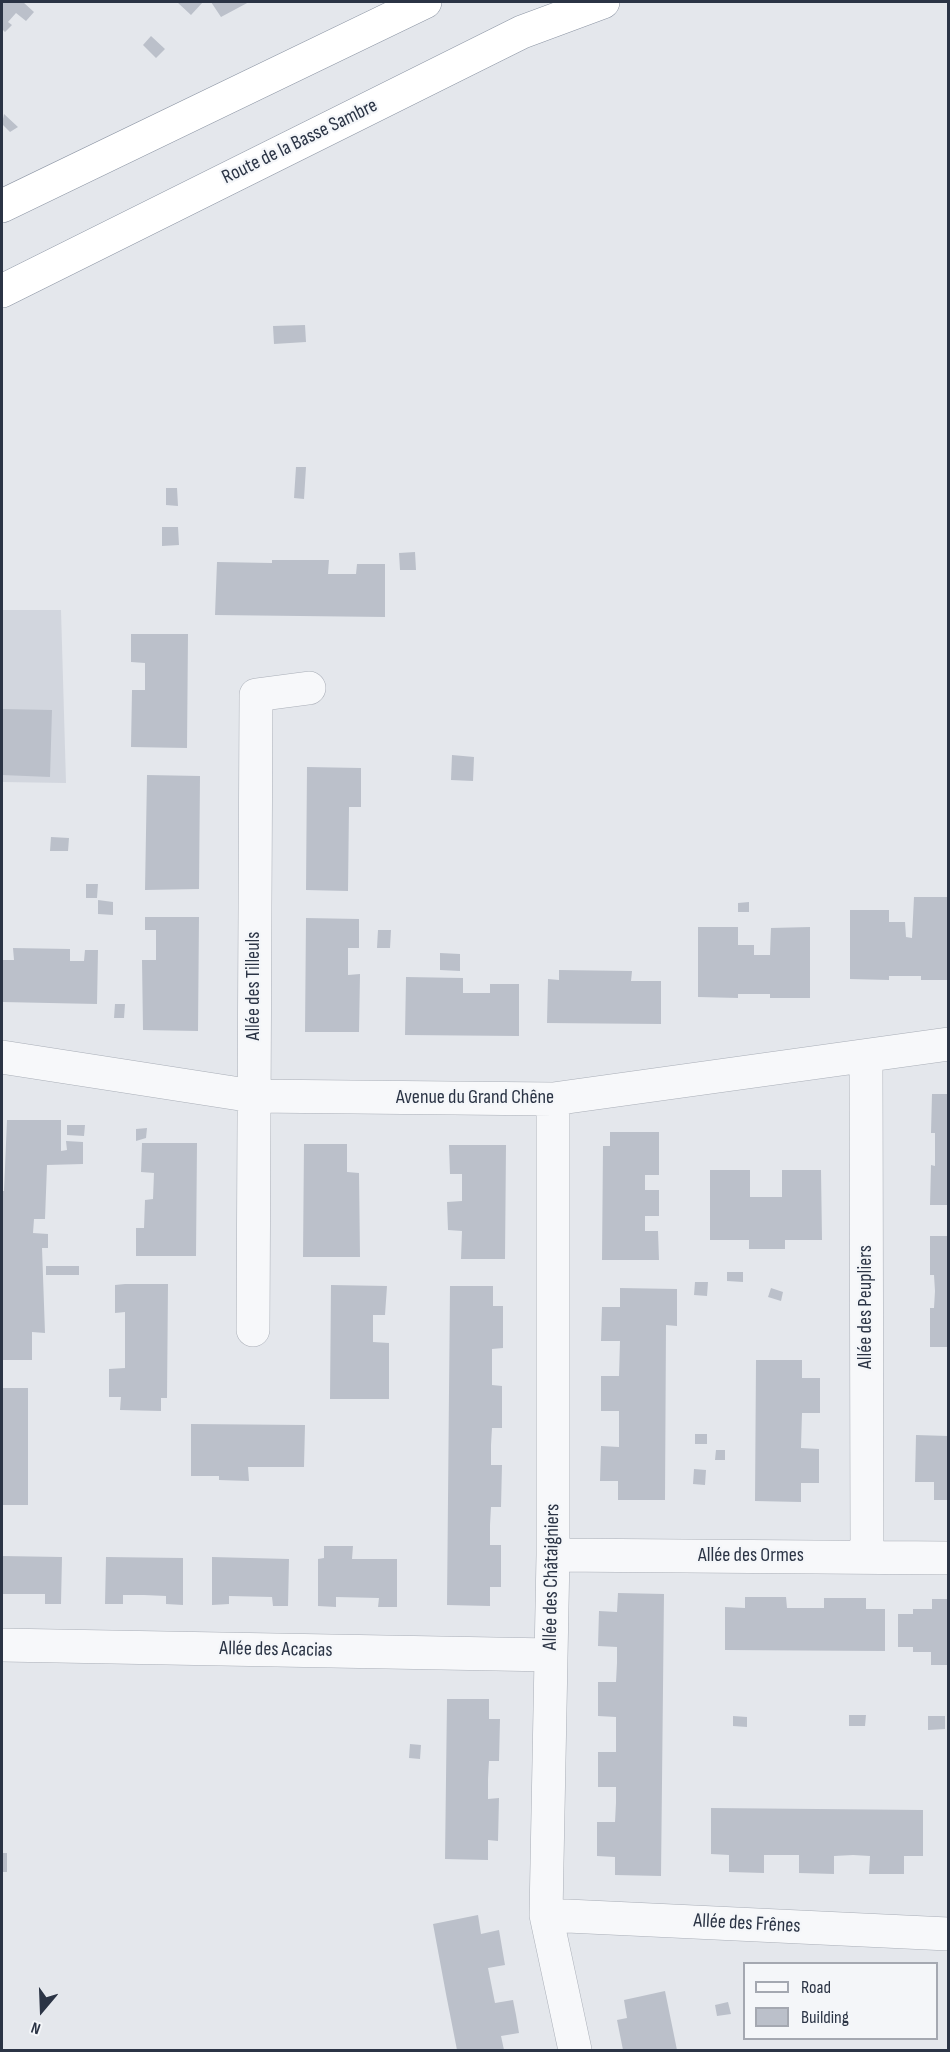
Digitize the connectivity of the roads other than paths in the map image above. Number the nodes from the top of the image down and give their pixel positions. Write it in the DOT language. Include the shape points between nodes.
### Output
graph roads {
  1 [pos="425,2"];
  2 [pos="603,2"];
  3 [pos="2,207"];
  4 [pos="2,291"];
  5 [pos="309,688"];
  6 [pos="948,1044"];
  7 [pos="866,1056"];
  8 [pos="2,1057"];
  9 [pos="253,1096"];
  10 [pos="553,1100"];
  11 [pos="254,1330"];
  12 [pos="553,1555"];
  13 [pos="867,1557"];
  14 [pos="948,1558"];
  15 [pos="2,1645"];
  16 [pos="551,1655"];
  17 [pos="546,1915"];
  18 [pos="948,1934"];
  19 [pos="575,2050"];
  1 -- 3 [label="highway"];
  2 -- 4 [label="highway, Route de la Basse Sambre" via="522,32"];
  5 -- 9 [label="street, Allée des Tilleuls" via="256,695"];
  6 -- 7 [label="street, Avenue du Grand Chêne"];
  7 -- 10 [label="street, Avenue du Grand Chêne"];
  7 -- 13 [label="street, Allée des Peupliers"];
  8 -- 9 [label="street, Avenue du Grand Chêne"];
  9 -- 10 [label="street, Avenue du Grand Chêne"];
  9 -- 11 [label="street, Allée des Tilleuls"];
  10 -- 12 [label="street, Allée des Châtaigniers"];
  12 -- 13 [label="street, Allée des Ormes"];
  12 -- 16 [label="street, Allée des Châtaigniers"];
  13 -- 14 [label="street, Allée des Ormes"];
  15 -- 16 [label="street, Allée des Acacias"];
  16 -- 17 [label="street, Allée des Châtaigniers"];
  17 -- 18 [label="street, Allée des Frênes"];
  17 -- 19 [label="street, Allée des Châtaigniers"];
}
